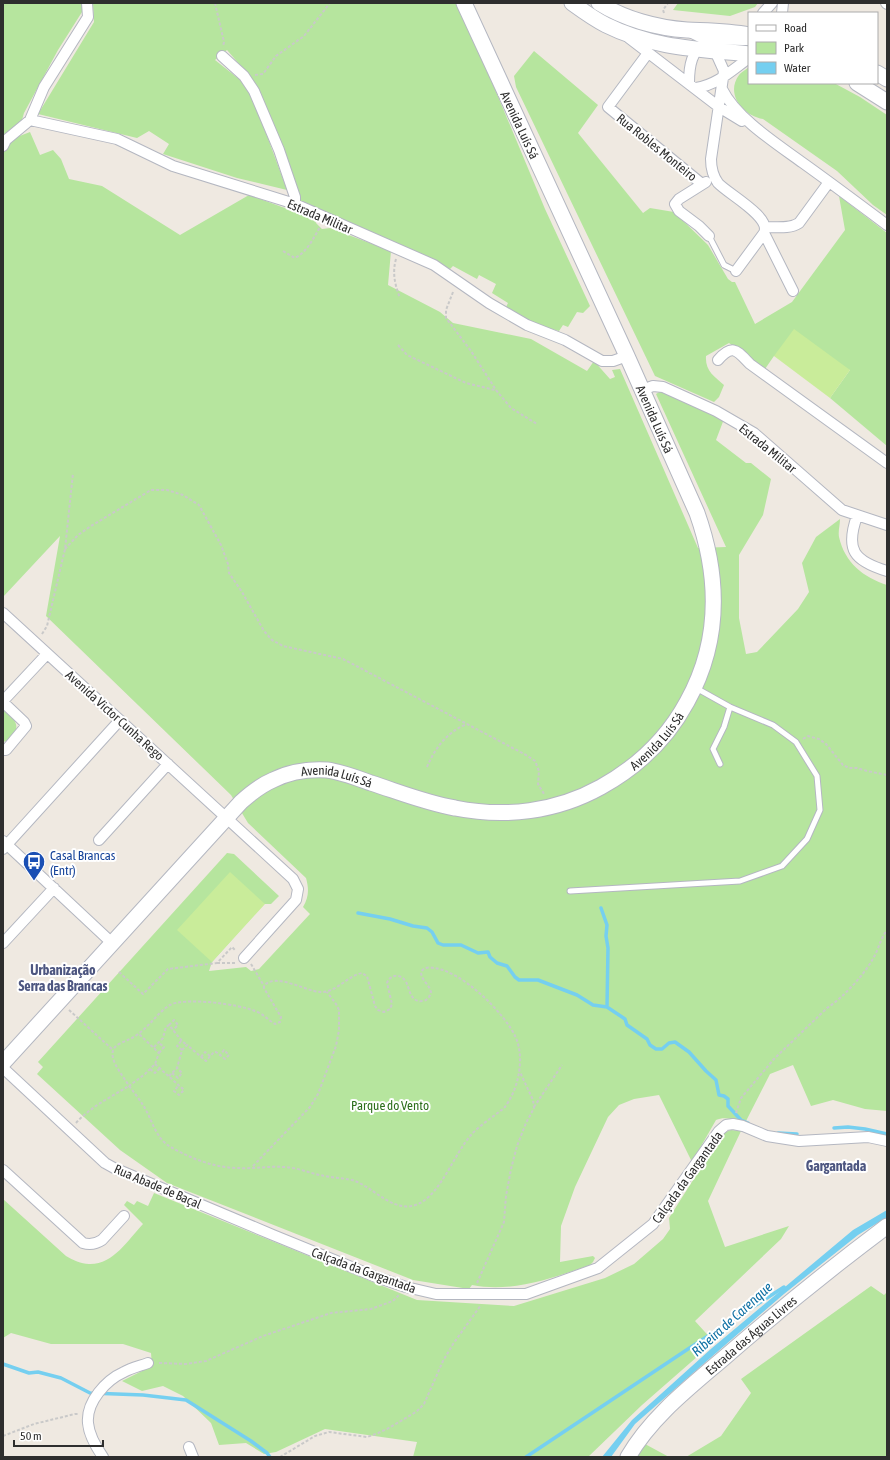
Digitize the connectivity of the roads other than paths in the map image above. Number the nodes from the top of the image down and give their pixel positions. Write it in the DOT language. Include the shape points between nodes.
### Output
graph roads {
  1 [pos="87,3"];
  2 [pos="464,3"];
  3 [pos="572,3"];
  4 [pos="598,3"];
  5 [pos="772,3"];
  6 [pos="764,12"];
  7 [pos="686,30"];
  8 [pos="621,32"];
  9 [pos="746,34"];
  10 [pos="707,47"];
  11 [pos="648,53"];
  12 [pos="748,54"];
  13 [pos="222,56"];
  14 [pos="748,59"];
  15 [pos="878,74"];
  16 [pos="724,76"];
  17 [pos="887,79"];
  18 [pos="859,84"];
  19 [pos="692,85"];
  20 [pos="722,89"];
  21 [pos="887,102"];
  22 [pos="719,107"];
  23 [pos="30,120"];
  24 [pos="762,133"];
  25 [pos="3,146"];
  26 [pos="715,177"];
  27 [pos="829,182"];
  28 [pos="702,184"];
  29 [pos="295,204"];
  30 [pos="887,225"];
  31 [pos="765,230"];
  32 [pos="709,236"];
  33 [pos="736,271"];
  34 [pos="792,291"];
  35 [pos="627,356"];
  36 [pos="718,360"];
  37 [pos="642,390"];
  38 [pos="887,463"];
  39 [pos="857,516"];
  40 [pos="887,525"];
  41 [pos="887,571"];
  42 [pos="3,613"];
  43 [pos="47,654"];
  44 [pos="695,687"];
  45 [pos="3,701"];
  46 [pos="730,707"];
  47 [pos="120,720"];
  48 [pos="3,750"];
  49 [pos="168,764"];
  50 [pos="720,764"];
  51 [pos="226,817"];
  52 [pos="99,840"];
  53 [pos="4,845"];
  54 [pos="54,888"];
  55 [pos="570,891"];
  56 [pos="112,942"];
  57 [pos="3,943"];
  58 [pos="244,958"];
  59 [pos="3,1063"];
  60 [pos="3,1068"];
  61 [pos="887,1141"];
  62 [pos="3,1170"];
  63 [pos="124,1216"];
  64 [pos="887,1226"];
  65 [pos="273,1235"];
  66 [pos="148,1363"];
  67 [pos="189,1447"];
  68 [pos="103,1457"];
  69 [pos="193,1457"];
  70 [pos="628,1457"];
  1 -- 23 [label="street" via="88,16 44,87"];
  2 -- 35 [label="street, Avenida Luís Sá"];
  3 -- 8 [label="street"];
  4 -- 7 [label="street" via="630,18"];
  5 -- 6 [label="street"];
  7 -- 9 [label="street"];
  7 -- 10 [label="street"];
  8 -- 10 [label="street" via="670,46"];
  8 -- 11 [label="street"];
  9 -- 10 [label="street"];
  10 -- 12 [label="street"];
  10 -- 16 [label="street" via="722,64"];
  10 -- 19 [label="street" via="690,62"];
  11 -- 19 [label="street"];
  11 -- 28 [label="street, Rua Robles Monteiro" via="608,107"];
  13 -- 29 [label="street" via="244,76 254,91 279,150"];
  14 -- 16 [label="street"];
  15 -- 17 [label="street"];
  16 -- 19 [label="street" via="706,86"];
  16 -- 20 [label="street"];
  18 -- 21 [label="street"];
  19 -- 22 [label="street"];
  20 -- 22 [label="street"];
  20 -- 24 [label="street" via="733,107"];
  22 -- 24 [label="street"];
  22 -- 26 [label="street" via="711,159"];
  23 -- 25 [label="street" via="6,140"];
  23 -- 29 [label="street, Estrada Militar" via="118,139 173,166"];
  24 -- 27 [label="street"];
  26 -- 28 [label="street"];
  26 -- 31 [label="street" via="719,184 765,223"];
  27 -- 30 [label="street"];
  27 -- 31 [label="street" via="795,226"];
  28 -- 32 [label="street" via="675,204 682,215"];
  29 -- 35 [label="street, Estrada Militar" via="434,265 489,303 527,325 566,340 602,361 613,361"];
  31 -- 33 [label="street"];
  31 -- 34 [label="street"];
  32 -- 33 [label="lane" via="724,265"];
  35 -- 37 [label="street, Avenida Luís Sá"];
  36 -- 38 [label="street" via="725,352 737,351 750,364"];
  37 -- 39 [label="street, Estrada Militar" via="653,386 663,387 716,411 754,433 842,510"];
  37 -- 44 [label="street, Avenida Luís Sá" via="697,513 710,555 714,616 708,652"];
  39 -- 40 [label="street, Estrada Militar"];
  39 -- 41 [label="street" via="851,537 853,549 860,560"];
  42 -- 43 [label="street, Avenida Victor Cunha Rego"];
  43 -- 45 [label="street"];
  43 -- 47 [label="street, Avenida Victor Cunha Rego"];
  44 -- 46 [label="lane"];
  44 -- 51 [label="street, Avenida Luís Sá" via="682,713 656,746 637,764 588,794 550,807 527,812 479,812 420,799 328,770 310,770 286,775 258,788"];
  45 -- 48 [label="street" via="26,726 6,750"];
  46 -- 50 [label="lane" via="713,749"];
  46 -- 55 [label="lane" via="773,725 796,742 817,776 820,810 807,839 782,866 740,881"];
  47 -- 49 [label="street, Avenida Victor Cunha Rego"];
  47 -- 53 [label="street"];
  49 -- 51 [label="street, Avenida Victor Cunha Rego"];
  49 -- 52 [label="street"];
  51 -- 56 [label="street, Avenida Luís Sá"];
  51 -- 58 [label="street, Avenida Victor Cunha Rego" via="293,879 298,889 296,900"];
  53 -- 54 [label="street"];
  54 -- 56 [label="street"];
  54 -- 57 [label="street"];
  56 -- 59 [label="street, Avenida Luís Sá"];
  60 -- 65 [label="street, Rua Abade de Baçal" via="114,1168"];
  61 -- 65 [label="street, Calçada da Gargantada" via="868,1137 799,1141 767,1136 743,1126 726,1125 719,1131 653,1224 598,1268 526,1294 436,1294 376,1277"];
  62 -- 63 [label="street" via="83,1243 93,1244 102,1240"];
  64 -- 70 [label="street, Estrada das Águas Livres" via="686,1391 655,1421"];
  66 -- 68 [label="street" via="124,1372 106,1383 94,1400 88,1424 91,1436"];
  67 -- 69 [label="street"];
}
